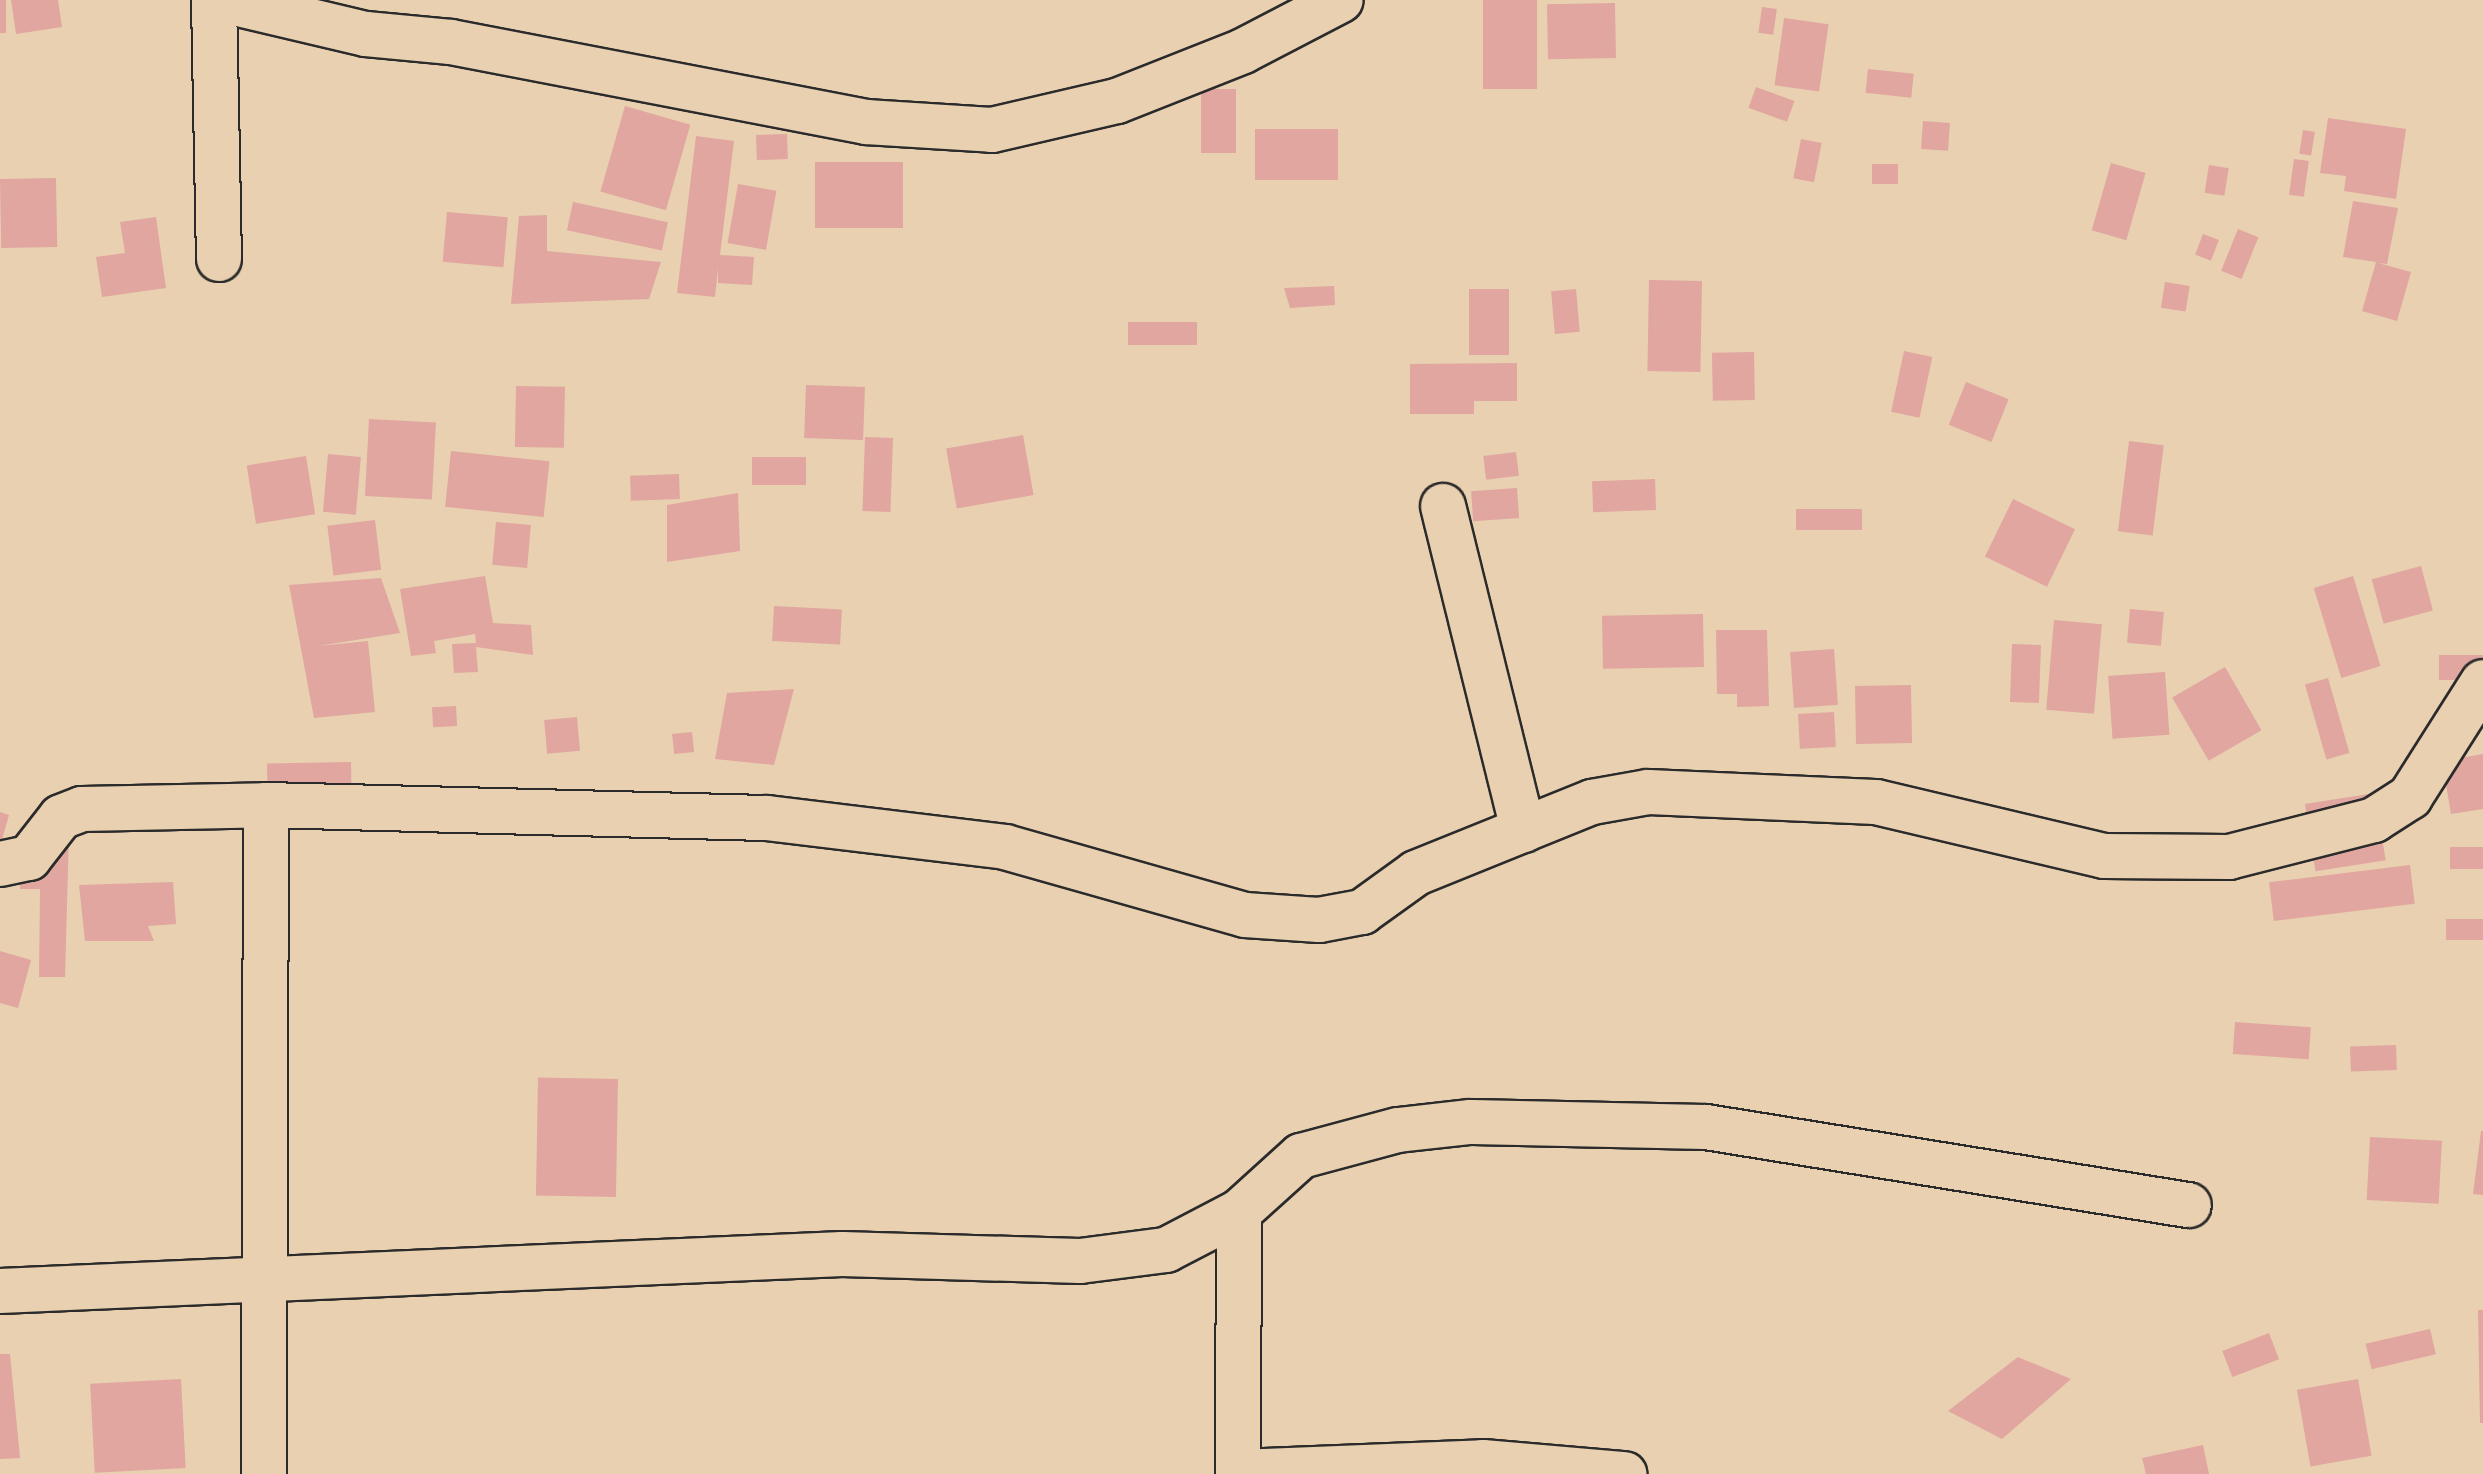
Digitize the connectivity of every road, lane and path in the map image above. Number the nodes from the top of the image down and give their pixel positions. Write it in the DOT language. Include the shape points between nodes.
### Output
graph roads {
  1 [pos="214,0"];
  2 [pos="222,0"];
  3 [pos="1341,0"];
  4 [pos="219,259"];
  5 [pos="1443,506"];
  6 [pos="2483,682"];
  7 [pos="266,805"];
  8 [pos="1523,830"];
  9 [pos="0,864"];
  10 [pos="2189,1205"];
  11 [pos="1239,1212"];
  12 [pos="265,1283"];
  13 [pos="0,1291"];
  14 [pos="1238,1473"];
  15 [pos="264,1474"];
  16 [pos="1624,1474"];
  1 -- 4 [label="street"];
  2 -- 3 [label="street" via="366,34 451,42 866,122 992,130 1117,101 1243,51"];
  5 -- 8 [label="street"];
  6 -- 8 [label="street" via="2410,797 2374,820 2229,857 2104,856 1876,802 1648,792 1592,802"];
  7 -- 8 [label="street" via="767,818 1005,847 1245,915 1319,920 1362,912 1416,873"];
  7 -- 9 [label="street" via="82,809 61,817 29,858"];
  7 -- 12 [label="street"];
  10 -- 11 [label="street" via="1706,1127 1486,1122 1398,1130 1301,1156"];
  11 -- 12 [label="street" via="1166,1250 1080,1261 842,1254"];
  11 -- 14 [label="street"];
  12 -- 13 [label="street"];
  12 -- 15 [label="street"];
  14 -- 16 [label="street" via="1483,1462"];
}
